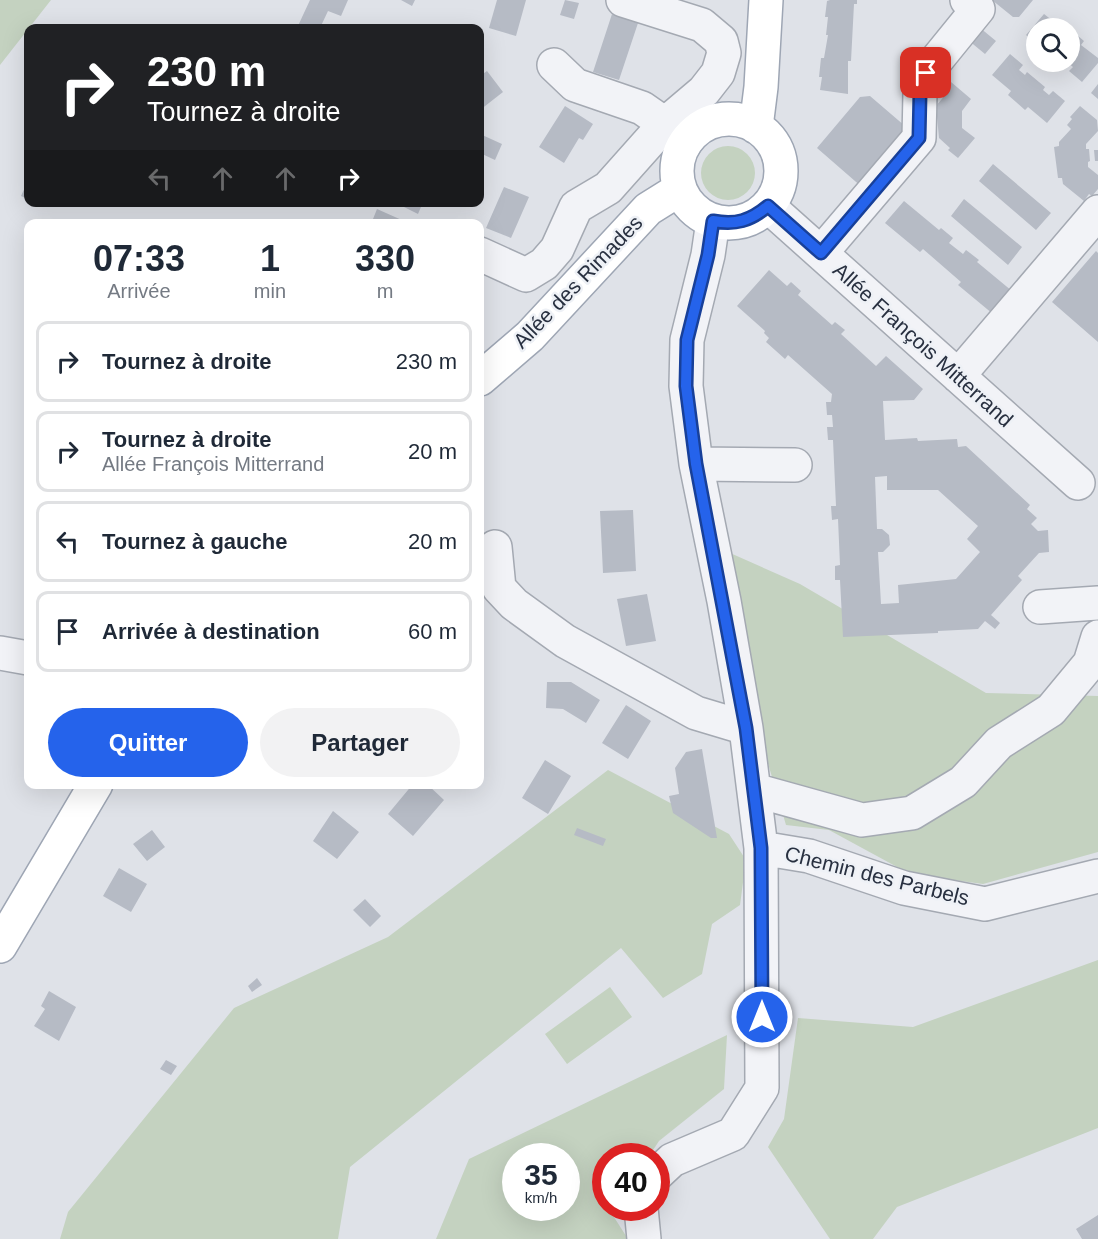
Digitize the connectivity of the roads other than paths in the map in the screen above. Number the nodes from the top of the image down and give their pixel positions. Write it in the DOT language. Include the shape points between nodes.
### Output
graph roads {
  1 [pos="623,0"];
  2 [pos="766,0"];
  3 [pos="967,0"];
  4 [pos="554,65"];
  5 [pos="756,127"];
  6 [pos="675,133"];
  7 [pos="680,189"];
  8 [pos="768,206"];
  9 [pos="1098,212"];
  10 [pos="713,221"];
  11 [pos="821,253"];
  12 [pos="484,256"];
  13 [pos="484,376"];
  14 [pos="958,376"];
  15 [pos="696,464"];
  16 [pos="795,465"];
  17 [pos="1078,483"];
  18 [pos="495,547"];
  19 [pos="1098,603"];
  20 [pos="1040,607"];
  21 [pos="1098,637"];
  22 [pos="0,653"];
  23 [pos="24,657"];
  24 [pos="746,728"];
  25 [pos="93,789"];
  26 [pos="754,790"];
  27 [pos="761,848"];
  28 [pos="1098,876"];
  29 [pos="0,946"];
  30 [pos="670,1162"];
  31 [pos="642,1221"];
  32 [pos="644,1239"];
  1 -- 6 [label="street" via="702,26 721,41 724,53 718,73"];
  2 -- 5 [label="main road"];
  3 -- 11 [label="street" via="978,9 921,84 919,138"];
  4 -- 6 [label="street" via="575,85 642,108"];
  5 -- 6 [label="main road" via="725,119 696,131"];
  5 -- 8 [label="main road" via="768,136 781,163 781,179"];
  6 -- 7 [label="main road"];
  6 -- 12 [label="street" via="609,188 576,207 557,249 544,264 526,275"];
  7 -- 10 [label="main road" via="687,203"];
  7 -- 13 [label="main road, Allée des Rimades" via="648,209 530,336"];
  8 -- 10 [label="main road" via="743,222"];
  8 -- 11 [label="street, Allée François Mitterrand"];
  9 -- 14 [label="street"];
  10 -- 15 [label="street" via="687,340 686,386"];
  11 -- 14 [label="street, Allée François Mitterrand"];
  14 -- 17 [label="street, Allée François Mitterrand"];
  15 -- 16 [label="street"];
  15 -- 24 [label="street"];
  18 -- 24 [label="street" via="499,588 513,604 565,641 696,713"];
  19 -- 20 [label="street"];
  21 -- 26 [label="street" via="1090,663 1051,710 999,743 963,782 912,813 862,820"];
  22 -- 23 [label="street"];
  24 -- 26 [label="street"];
  25 -- 29 [label="main road"];
  26 -- 27 [label="street"];
  27 -- 28 [label="street, Chemin des Parbels" via="809,856 904,888 985,904"];
  27 -- 30 [label="street" via="762,1088 733,1134"];
  31 -- 32 [label="street"];
}
